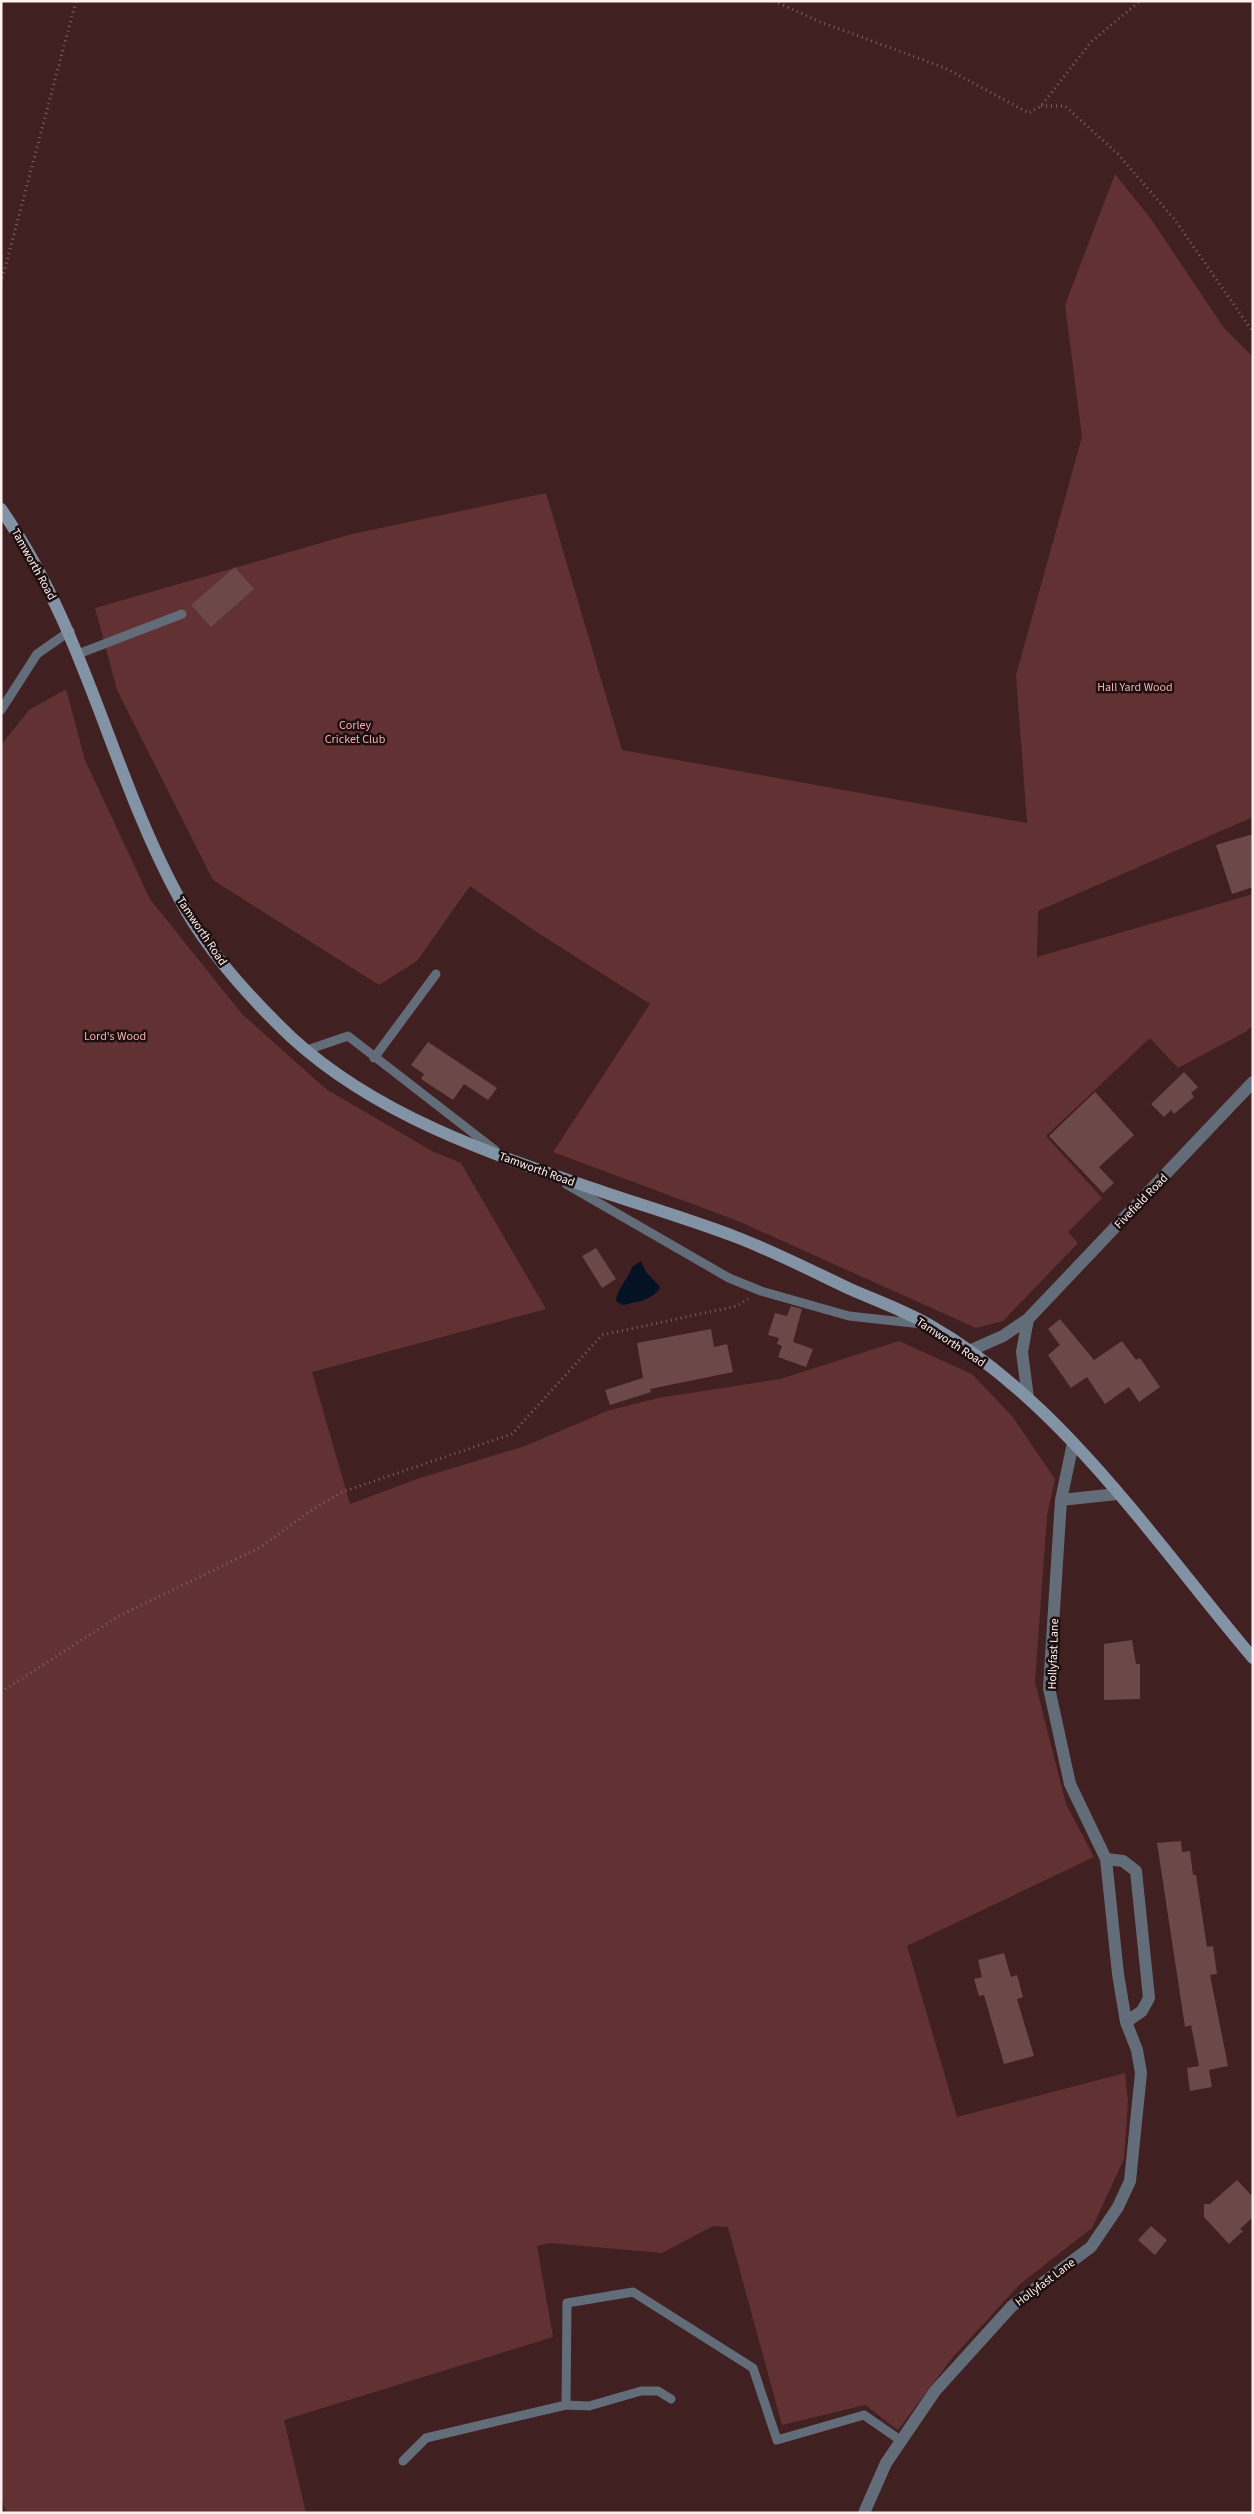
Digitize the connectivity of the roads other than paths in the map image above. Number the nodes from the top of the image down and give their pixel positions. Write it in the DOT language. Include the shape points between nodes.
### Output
graph roads {
  1 [pos="1,509"];
  2 [pos="182,614"];
  3 [pos="70,632"];
  4 [pos="78,654"];
  5 [pos="1,710"];
  6 [pos="436,974"];
  7 [pos="307,1050"];
  8 [pos="374,1058"];
  9 [pos="1253,1082"];
  10 [pos="502,1156"];
  11 [pos="548,1173"];
  12 [pos="1028,1319"];
  13 [pos="929,1324"];
  14 [pos="969,1351"];
  15 [pos="1028,1398"];
  16 [pos="1073,1443"];
  17 [pos="1117,1494"];
  18 [pos="1062,1500"];
  19 [pos="1253,1658"];
  20 [pos="1106,1858"];
  21 [pos="1126,2022"];
  22 [pos="671,2399"];
  23 [pos="566,2405"];
  24 [pos="900,2440"];
  25 [pos="402,2461"];
  26 [pos="864,2513"];
  1 -- 3 [label="main road, Tamworth Road" via="42,574"];
  2 -- 4 [label="lane"];
  3 -- 4 [label="main road, Tamworth Road"];
  3 -- 5 [label="lane" via="37,654"];
  4 -- 7 [label="main road, Tamworth Road" via="142,819 180,902 231,973 258,1004"];
  6 -- 8 [label="lane"];
  7 -- 8 [label="lane" via="348,1036"];
  7 -- 10 [label="main road, Tamworth Road" via="348,1082 406,1115"];
  8 -- 10 [label="lane"];
  9 -- 12 [label="street, Fivefield Road"];
  10 -- 11 [label="main road, Tamworth Road"];
  11 -- 13 [label="main road, Tamworth Road" via="737,1237"];
  11 -- 13 [label="lane" via="729,1278 761,1291 850,1316"];
  12 -- 14 [label="street, Fivefield Road" via="1003,1336"];
  12 -- 15 [label="street" via="1022,1352"];
  13 -- 14 [label="main road, Tamworth Road"];
  14 -- 15 [label="main road, Tamworth Road"];
  15 -- 16 [label="main road, Tamworth Road"];
  16 -- 17 [label="main road, Tamworth Road"];
  16 -- 18 [label="street, Hollyfast Lane"];
  17 -- 18 [label="street"];
  17 -- 19 [label="main road, Tamworth Road"];
  18 -- 20 [label="street, Hollyfast Lane" via="1049,1688 1070,1784"];
  20 -- 21 [label="street, Hollyfast Lane"];
  20 -- 21 [label="street" via="1123,1861 1136,1871 1149,1998 1142,2011"];
  21 -- 24 [label="street, Hollyfast Lane" via="1137,2050 1141,2073 1130,2181 1118,2207 1091,2247 1012,2306 935,2391"];
  22 -- 23 [label="lane" via="658,2390 641,2391 589,2406"];
  23 -- 24 [label="lane" via="567,2302 633,2292 753,2368 777,2440 864,2415"];
  23 -- 25 [label="lane" via="426,2438"];
  24 -- 26 [label="street, Hollyfast Lane"];
}
